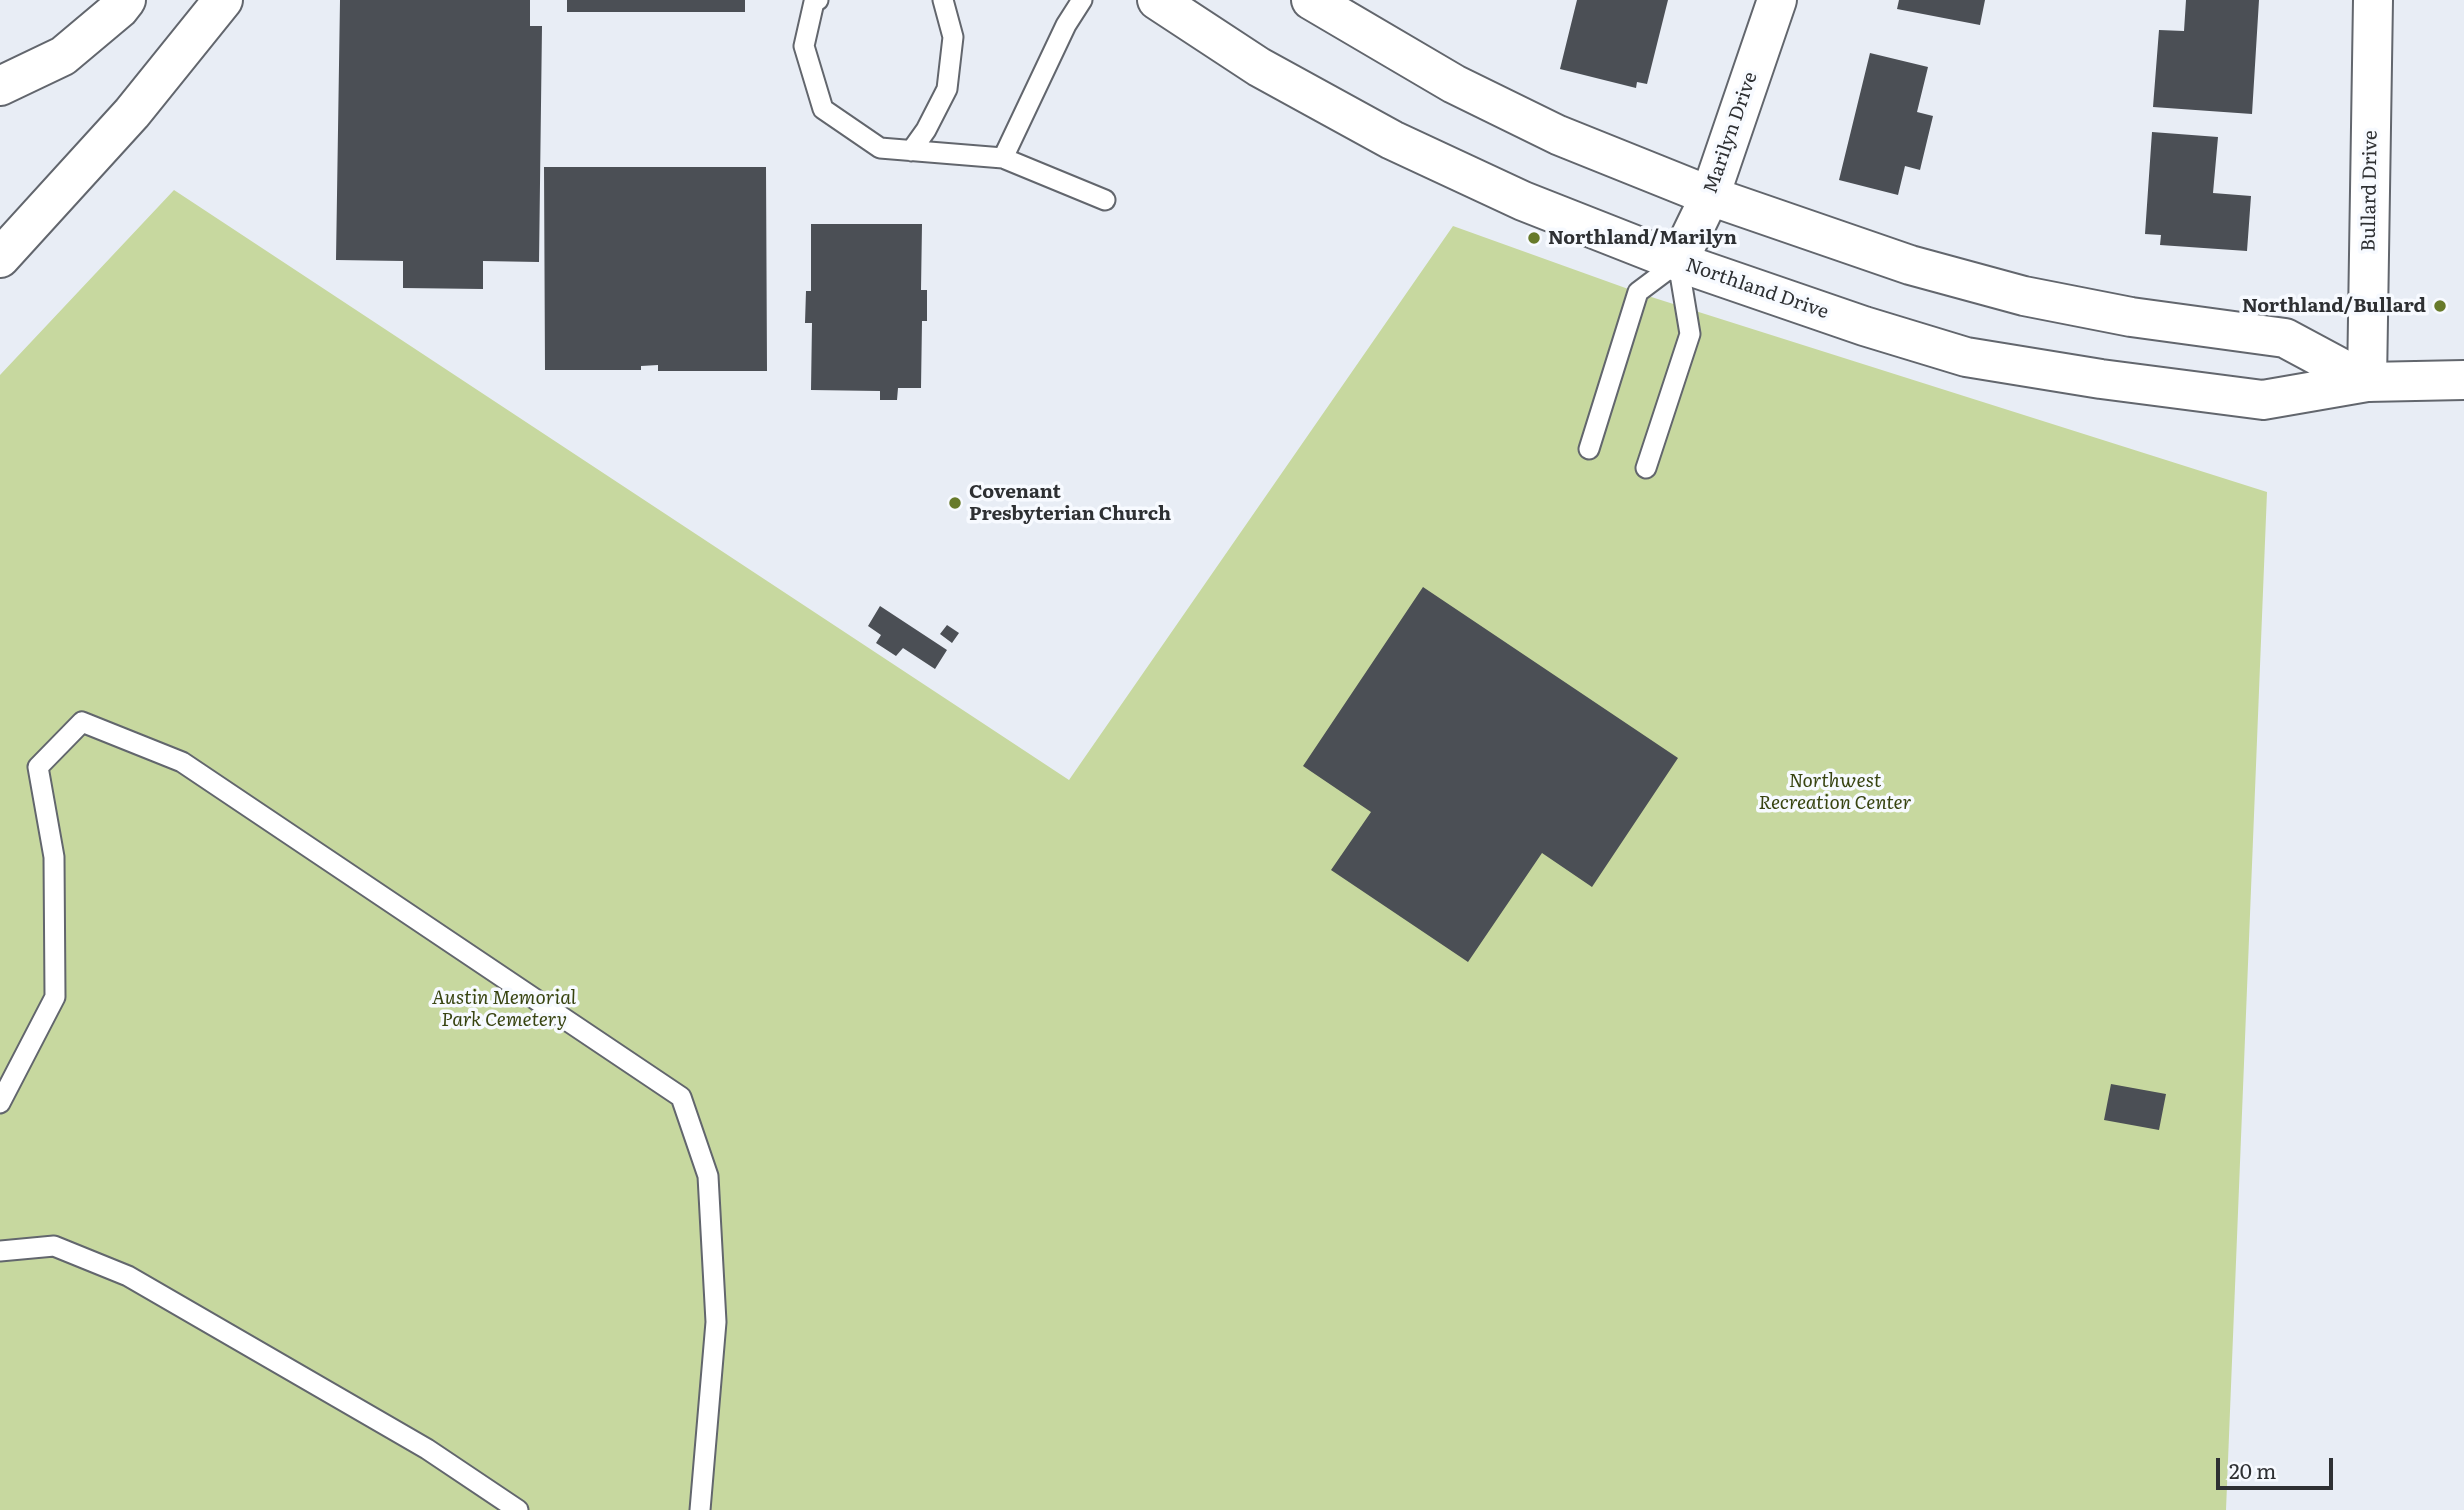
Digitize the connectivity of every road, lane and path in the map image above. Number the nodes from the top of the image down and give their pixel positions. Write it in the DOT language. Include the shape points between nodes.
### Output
graph roads {
  1 [pos="126,0"];
  2 [pos="223,0"];
  3 [pos="818,0"];
  4 [pos="943,0"];
  5 [pos="1082,0"];
  6 [pos="1157,0"];
  7 [pos="1311,0"];
  8 [pos="1777,0"];
  9 [pos="2373,0"];
  10 [pos="0,86"];
  11 [pos="911,151"];
  12 [pos="1003,158"];
  13 [pos="1710,196"];
  14 [pos="1105,200"];
  15 [pos="0,258"];
  16 [pos="1678,262"];
  17 [pos="2464,380"];
  18 [pos="2367,382"];
  19 [pos="1589,449"];
  20 [pos="1646,468"];
  21 [pos="0,1102"];
  22 [pos="0,1251"];
  23 [pos="518,1510"];
  24 [pos="700,1510"];
  1 -- 10 [label="main road" via="62,56"];
  2 -- 15 [label="main road" via="132,113"];
  3 -- 11 [label="lane" via="804,46 823,109 880,148"];
  4 -- 11 [label="lane" via="953,37 947,89"];
  5 -- 12 [label="lane"];
  6 -- 16 [label="main road, Northland Drive" via="1259,67 1392,140 1523,201"];
  7 -- 13 [label="main road, Northland Drive" via="1454,84 1558,135"];
  8 -- 13 [label="main road, Marilyn Drive"];
  9 -- 18 [label="main road, Bullard Drive"];
  11 -- 12 [label="lane"];
  12 -- 14 [label="lane"];
  13 -- 16 [label="main road, Marilyn Drive"];
  13 -- 18 [label="main road, Northland Drive" via="1910,265 2024,296 2131,317 2286,338"];
  16 -- 18 [label="main road, Northland Drive" via="1966,357 2263,400"];
  16 -- 19 [label="lane" via="1638,292"];
  16 -- 20 [label="lane" via="1690,334"];
  17 -- 18 [label="main road, Northland Drive"];
  21 -- 24 [label="lane" via="55,997 54,857 38,767 82,722 182,762 681,1097 708,1175 716,1322"];
  22 -- 23 [label="lane" via="54,1246 128,1276 427,1449"];
}
